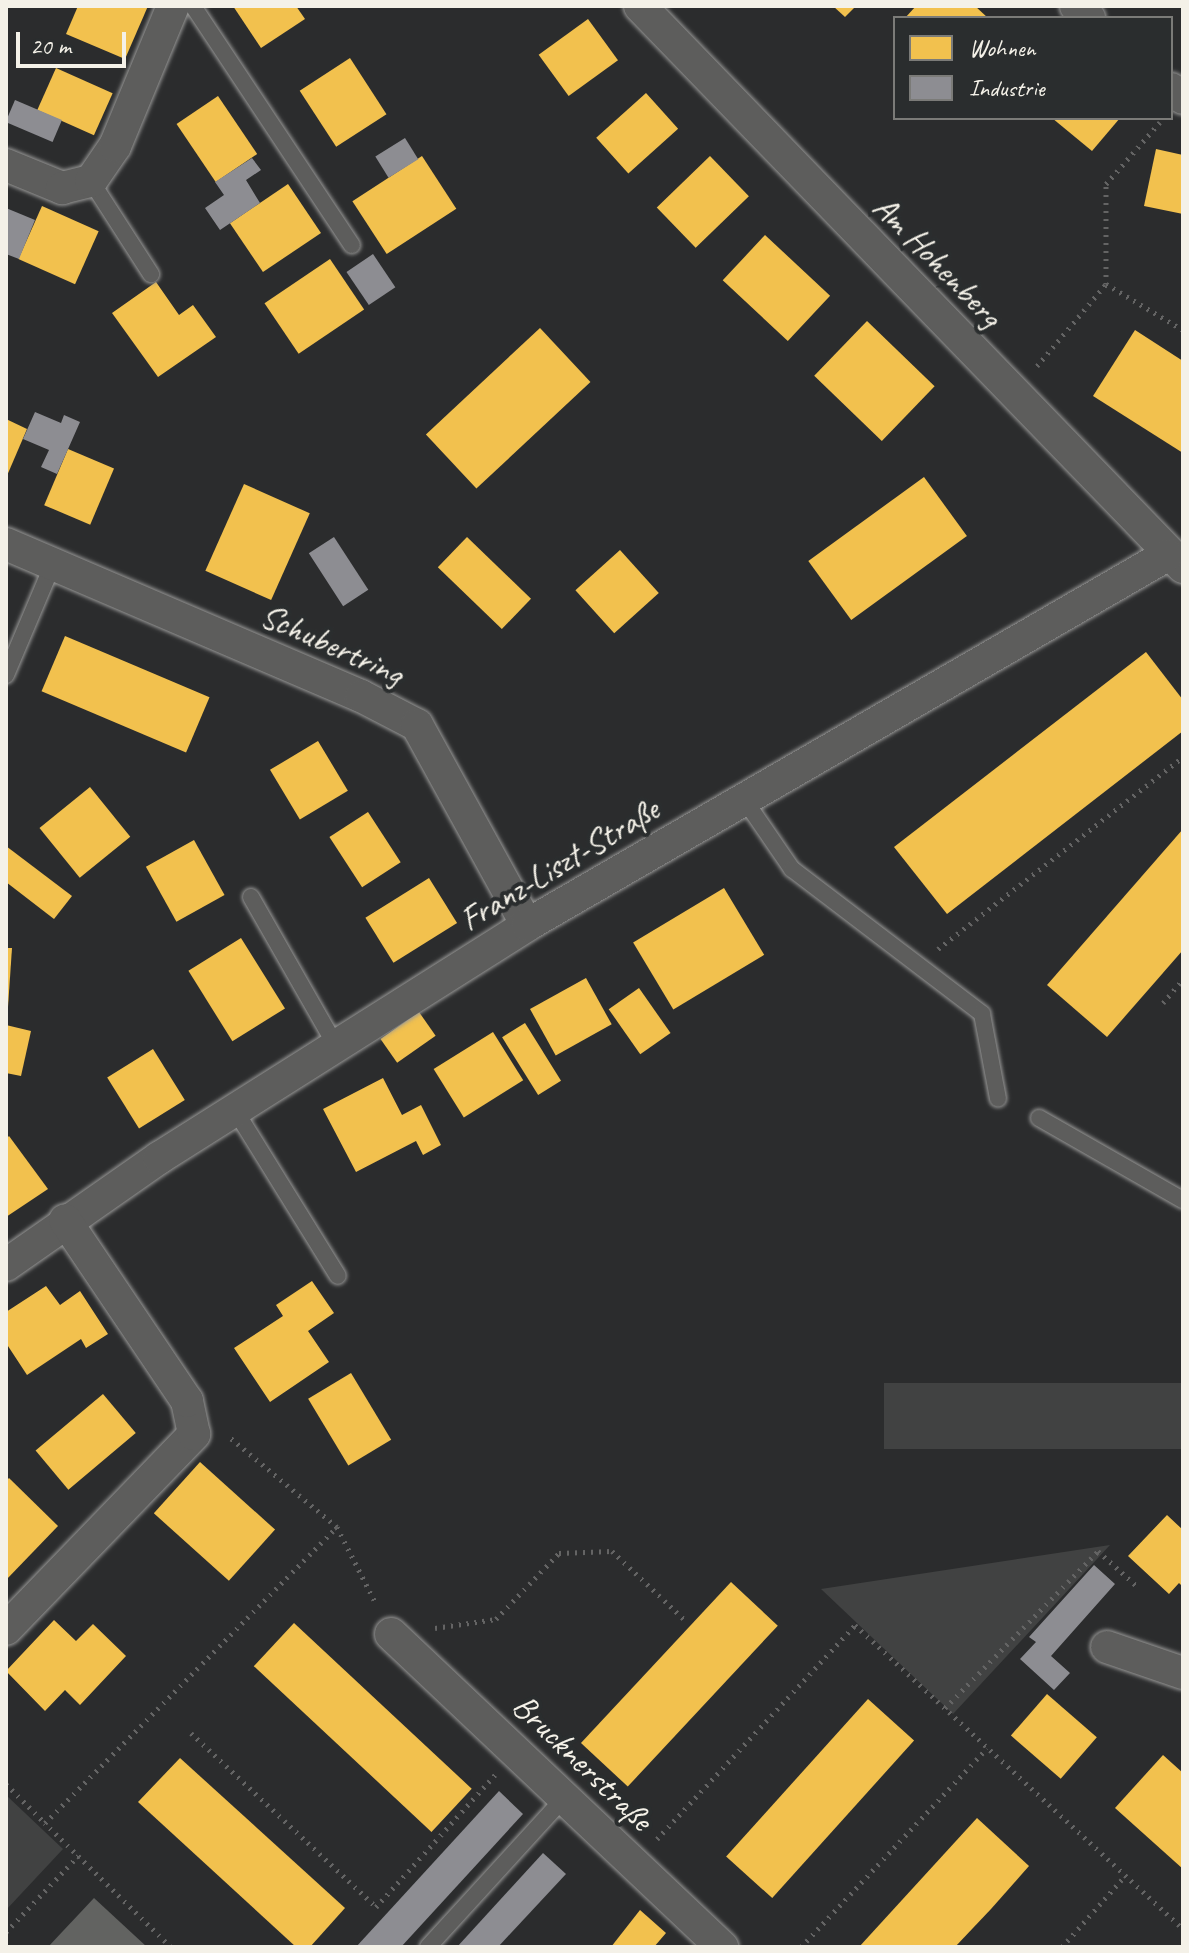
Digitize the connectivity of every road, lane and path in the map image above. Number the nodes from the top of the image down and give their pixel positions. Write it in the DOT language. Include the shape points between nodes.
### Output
graph roads {
  1 [pos="173,6"];
  2 [pos="193,6"];
  3 [pos="640,6"];
  4 [pos="1161,120"];
  5 [pos="6,165"];
  6 [pos="91,181"];
  7 [pos="352,245"];
  8 [pos="151,274"];
  9 [pos="1106,284"];
  10 [pos="1183,330"];
  11 [pos="1014,395"];
  12 [pos="6,544"];
  13 [pos="1175,561"];
  14 [pos="53,564"];
  15 [pos="6,675"];
  16 [pos="1183,757"];
  17 [pos="744,799"];
  18 [pos="251,897"];
  19 [pos="527,925"];
  20 [pos="917,965"];
  21 [pos="1183,979"];
  22 [pos="1163,1003"];
  23 [pos="336,1046"];
  24 [pos="998,1099"];
  25 [pos="235,1110"];
  26 [pos="1039,1118"];
  27 [pos="1183,1200"];
  28 [pos="65,1220"];
  29 [pos="6,1265"];
  30 [pos="338,1276"];
  31 [pos="187,1401"];
  32 [pos="337,1527"];
  33 [pos="1139,1588"];
  34 [pos="685,1620"];
  35 [pos="6,1629"];
  36 [pos="391,1634"];
  37 [pos="1107,1647"];
  38 [pos="1183,1673"];
  39 [pos="945,1708"];
  40 [pos="191,1733"];
  41 [pos="987,1748"];
  42 [pos="517,1751"];
  43 [pos="6,1784"];
  44 [pos="565,1797"];
  45 [pos="45,1823"];
  46 [pos="78,1856"];
  47 [pos="635,1864"];
  48 [pos="1125,1876"];
  49 [pos="1183,1929"];
  50 [pos="6,1932"];
  51 [pos="171,1947"];
  52 [pos="428,1947"];
  53 [pos="722,1947"];
  54 [pos="801,1947"];
  55 [pos="1062,1947"];
  1 -- 6 [label="street" via="115,146"];
  2 -- 7 [label="lane"];
  3 -- 11 [label="street, Am Hohenberg"];
  4 -- 9 [label="path" via="1106,184"];
  5 -- 6 [label="street" via="62,188"];
  6 -- 8 [label="lane"];
  9 -- 10 [label="path"];
  9 -- 11 [label="path"];
  11 -- 13 [label="street, Am Hohenberg"];
  12 -- 14 [label="street, Schubertring"];
  13 -- 17 [label="street, Franz-Liszt-Straße"];
  14 -- 15 [label="lane"];
  14 -- 19 [label="street, Schubertring" via="417,725"];
  16 -- 20 [label="path"];
  17 -- 19 [label="street, Franz-Liszt-Straße"];
  17 -- 20 [label="lane" via="792,869"];
  18 -- 23 [label="lane"];
  19 -- 23 [label="street, Franz-Liszt-Straße"];
  20 -- 24 [label="lane" via="982,1014"];
  21 -- 22 [label="path"];
  23 -- 25 [label="street, Franz-Liszt-Straße"];
  25 -- 28 [label="street, Franz-Liszt-Straße"];
  25 -- 30 [label="lane"];
  26 -- 27 [label="lane"];
  28 -- 29 [label="street, Franz-Liszt-Straße"];
  28 -- 31 [label="street"];
  31 -- 32 [label="path"];
  31 -- 35 [label="street" via="194,1434"];
  32 -- 36 [label="path"];
  32 -- 45 [label="path"];
  33 -- 39 [label="path" via="1098,1551"];
  34 -- 36 [label="path" via="612,1551 559,1553 496,1619"];
  36 -- 42 [label="street, Brucknerstraße"];
  37 -- 38 [label="street"];
  39 -- 41 [label="path"];
  39 -- 47 [label="path" via="855,1625"];
  40 -- 42 [label="path" via="376,1907"];
  41 -- 48 [label="path"];
  41 -- 54 [label="path"];
  42 -- 44 [label="street, Brucknerstraße"];
  43 -- 45 [label="path"];
  44 -- 47 [label="street, Brucknerstraße"];
  44 -- 52 [label="lane"];
  45 -- 46 [label="path"];
  46 -- 50 [label="path"];
  46 -- 51 [label="path"];
  47 -- 53 [label="street, Brucknerstraße"];
  48 -- 49 [label="path"];
  48 -- 55 [label="path"];
}
